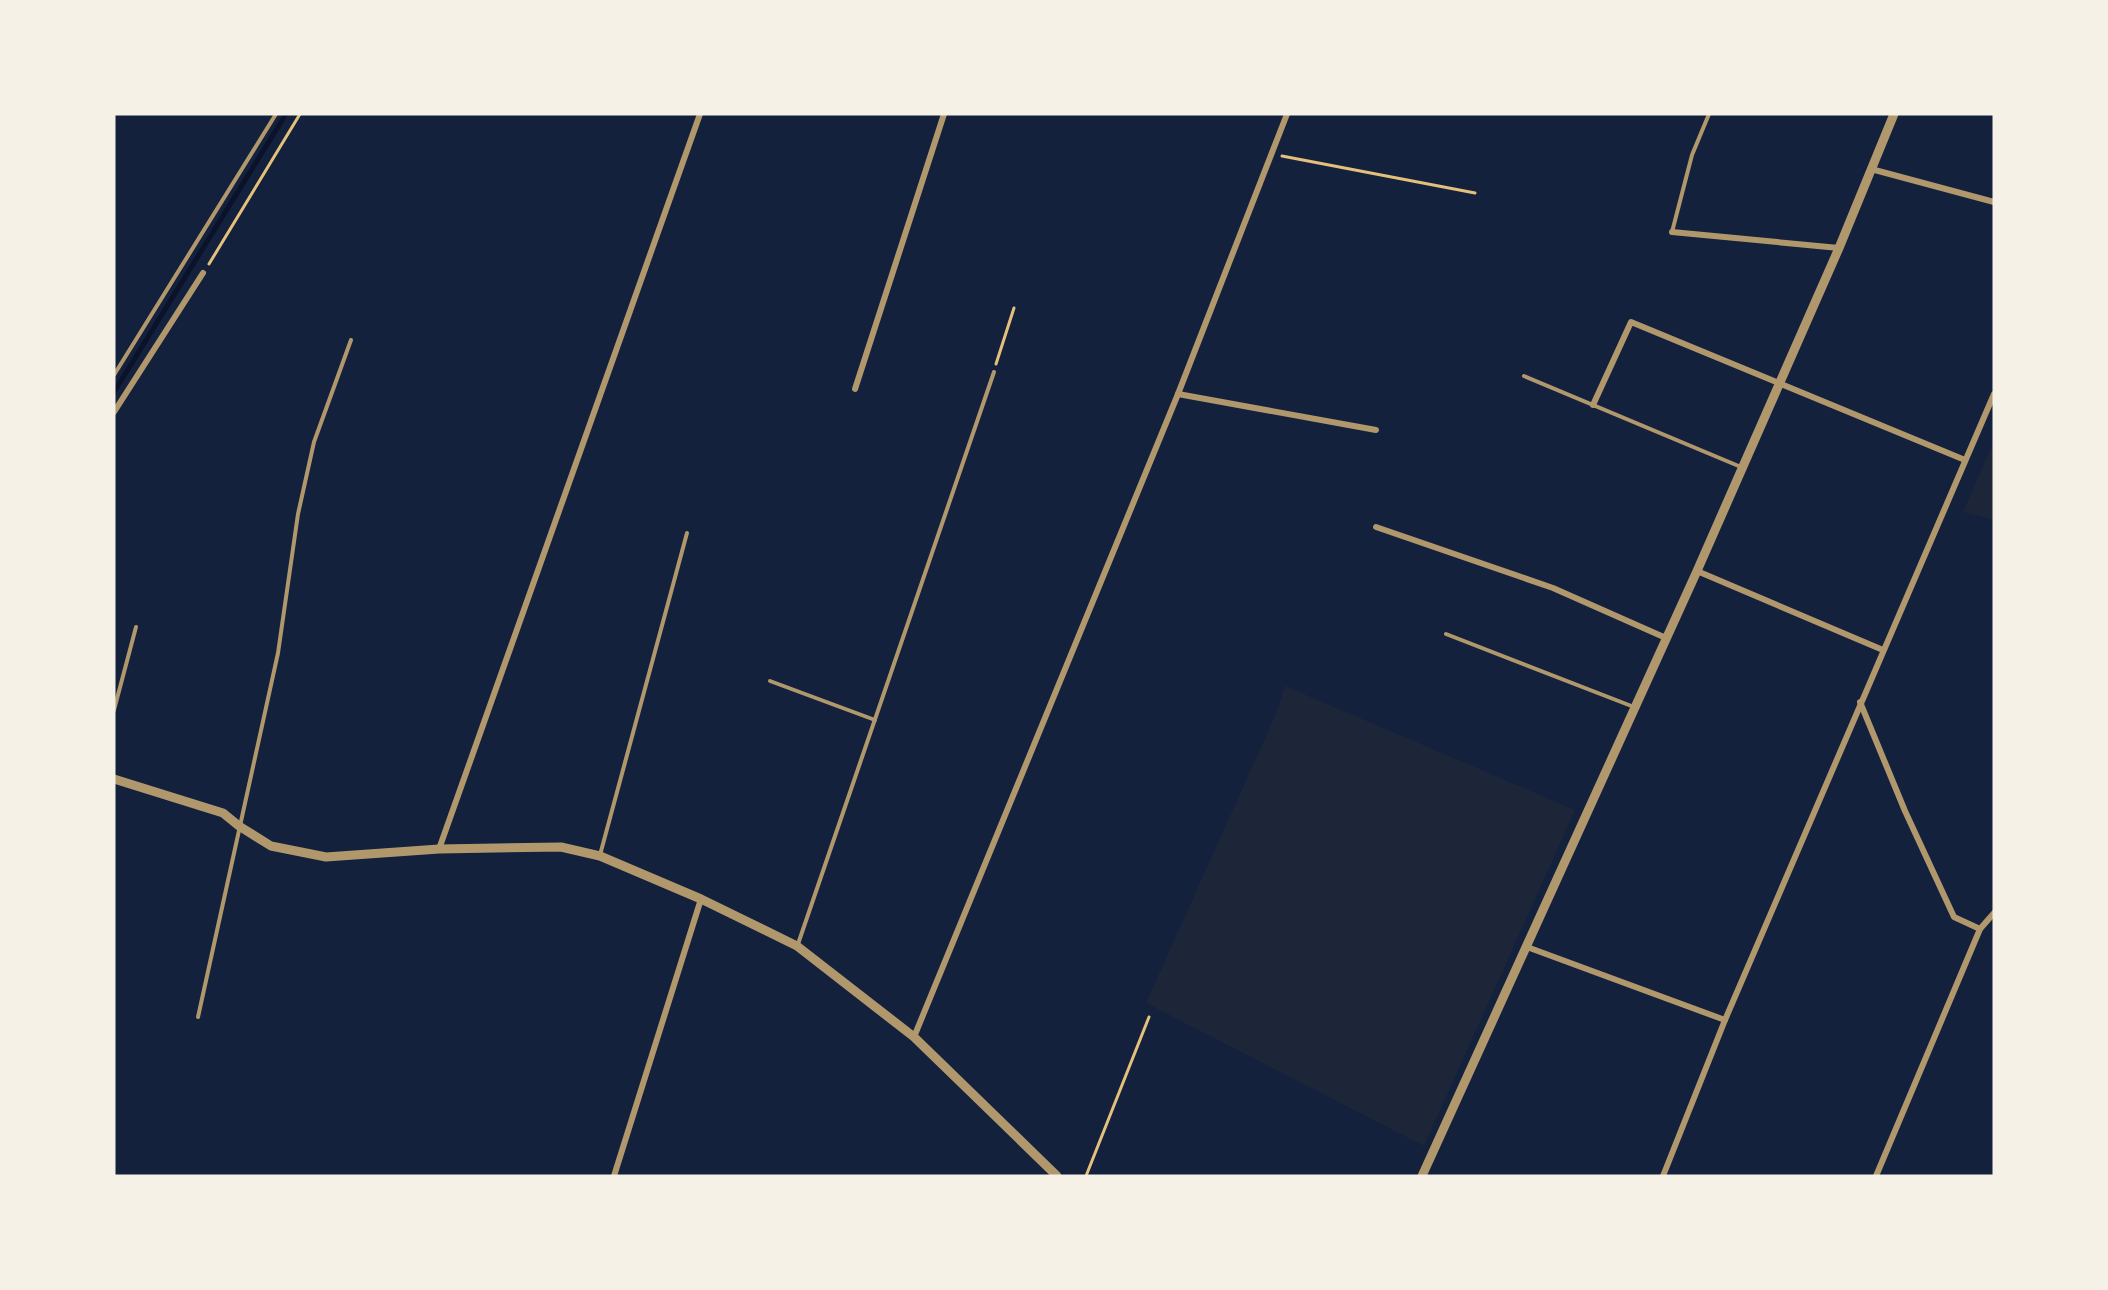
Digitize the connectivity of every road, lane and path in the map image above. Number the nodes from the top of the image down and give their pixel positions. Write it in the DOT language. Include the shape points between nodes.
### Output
graph roads {
  1 [pos="276,114"];
  2 [pos="300,114"];
  3 [pos="700,114"];
  4 [pos="944,114"];
  5 [pos="1287,114"];
  6 [pos="1709,114"];
  7 [pos="1894,114"];
  8 [pos="1271,154"];
  9 [pos="1871,169"];
  10 [pos="1475,193"];
  11 [pos="1994,202"];
  12 [pos="1672,232"];
  13 [pos="1839,248"];
  14 [pos="204,273"];
  15 [pos="1014,308"];
  16 [pos="351,340"];
  17 [pos="994,372"];
  18 [pos="114,375"];
  19 [pos="1524,376"];
  20 [pos="1779,383"];
  21 [pos="855,389"];
  22 [pos="1178,394"];
  23 [pos="1994,394"];
  24 [pos="1593,405"];
  25 [pos="114,412"];
  26 [pos="1376,430"];
  27 [pos="1965,460"];
  28 [pos="1742,467"];
  29 [pos="1376,527"];
  30 [pos="687,533"];
  31 [pos="1697,571"];
  32 [pos="136,627"];
  33 [pos="1446,634"];
  34 [pos="1666,638"];
  35 [pos="1883,650"];
  36 [pos="770,681"];
  37 [pos="1860,702"];
  38 [pos="1635,708"];
  39 [pos="114,710"];
  40 [pos="875,720"];
  41 [pos="114,779"];
  42 [pos="238,826"];
  43 [pos="439,849"];
  44 [pos="600,856"];
  45 [pos="701,899"];
  46 [pos="1994,913"];
  47 [pos="1980,929"];
  48 [pos="797,946"];
  49 [pos="1527,947"];
  50 [pos="198,1017"];
  51 [pos="1149,1017"];
  52 [pos="1725,1020"];
  53 [pos="914,1037"];
  54 [pos="614,1176"];
  55 [pos="1057,1176"];
  56 [pos="1086,1176"];
  57 [pos="1422,1176"];
  58 [pos="1663,1176"];
  59 [pos="1876,1176"];
  1 -- 18 [label="lane"];
  2 -- 14 [label="path"];
  3 -- 43 [label="street"];
  4 -- 21 [label="street"];
  5 -- 8 [label="street"];
  6 -- 12 [label="lane" via="1692,155"];
  7 -- 9 [label="street"];
  8 -- 10 [label="path"];
  8 -- 22 [label="street"];
  9 -- 11 [label="street"];
  9 -- 13 [label="street"];
  12 -- 13 [label="street"];
  13 -- 20 [label="street"];
  14 -- 25 [label="street"];
  15 -- 17 [label="path"];
  16 -- 42 [label="lane" via="314,442 298,514 278,653"];
  17 -- 40 [label="lane"];
  19 -- 24 [label="lane"];
  20 -- 24 [label="street" via="1631,322"];
  20 -- 27 [label="street"];
  20 -- 28 [label="street"];
  22 -- 26 [label="street"];
  22 -- 53 [label="street"];
  23 -- 27 [label="street"];
  24 -- 28 [label="lane"];
  27 -- 35 [label="street"];
  28 -- 31 [label="street"];
  29 -- 34 [label="street" via="1553,588"];
  30 -- 44 [label="lane"];
  31 -- 34 [label="street"];
  31 -- 35 [label="street"];
  32 -- 39 [label="lane"];
  33 -- 38 [label="lane"];
  34 -- 38 [label="street"];
  35 -- 37 [label="street"];
  36 -- 40 [label="lane"];
  37 -- 47 [label="street" via="1954,917"];
  37 -- 52 [label="street"];
  38 -- 49 [label="street"];
  40 -- 48 [label="lane"];
  41 -- 42 [label="street" via="223,813"];
  42 -- 43 [label="street" via="272,846 326,857"];
  42 -- 50 [label="lane"];
  43 -- 44 [label="street" via="561,847"];
  44 -- 45 [label="street"];
  45 -- 48 [label="street"];
  45 -- 54 [label="street"];
  46 -- 47 [label="street"];
  47 -- 59 [label="street"];
  48 -- 53 [label="street"];
  49 -- 52 [label="street"];
  49 -- 57 [label="street"];
  51 -- 56 [label="path"];
  52 -- 58 [label="street"];
  53 -- 55 [label="street"];
}
